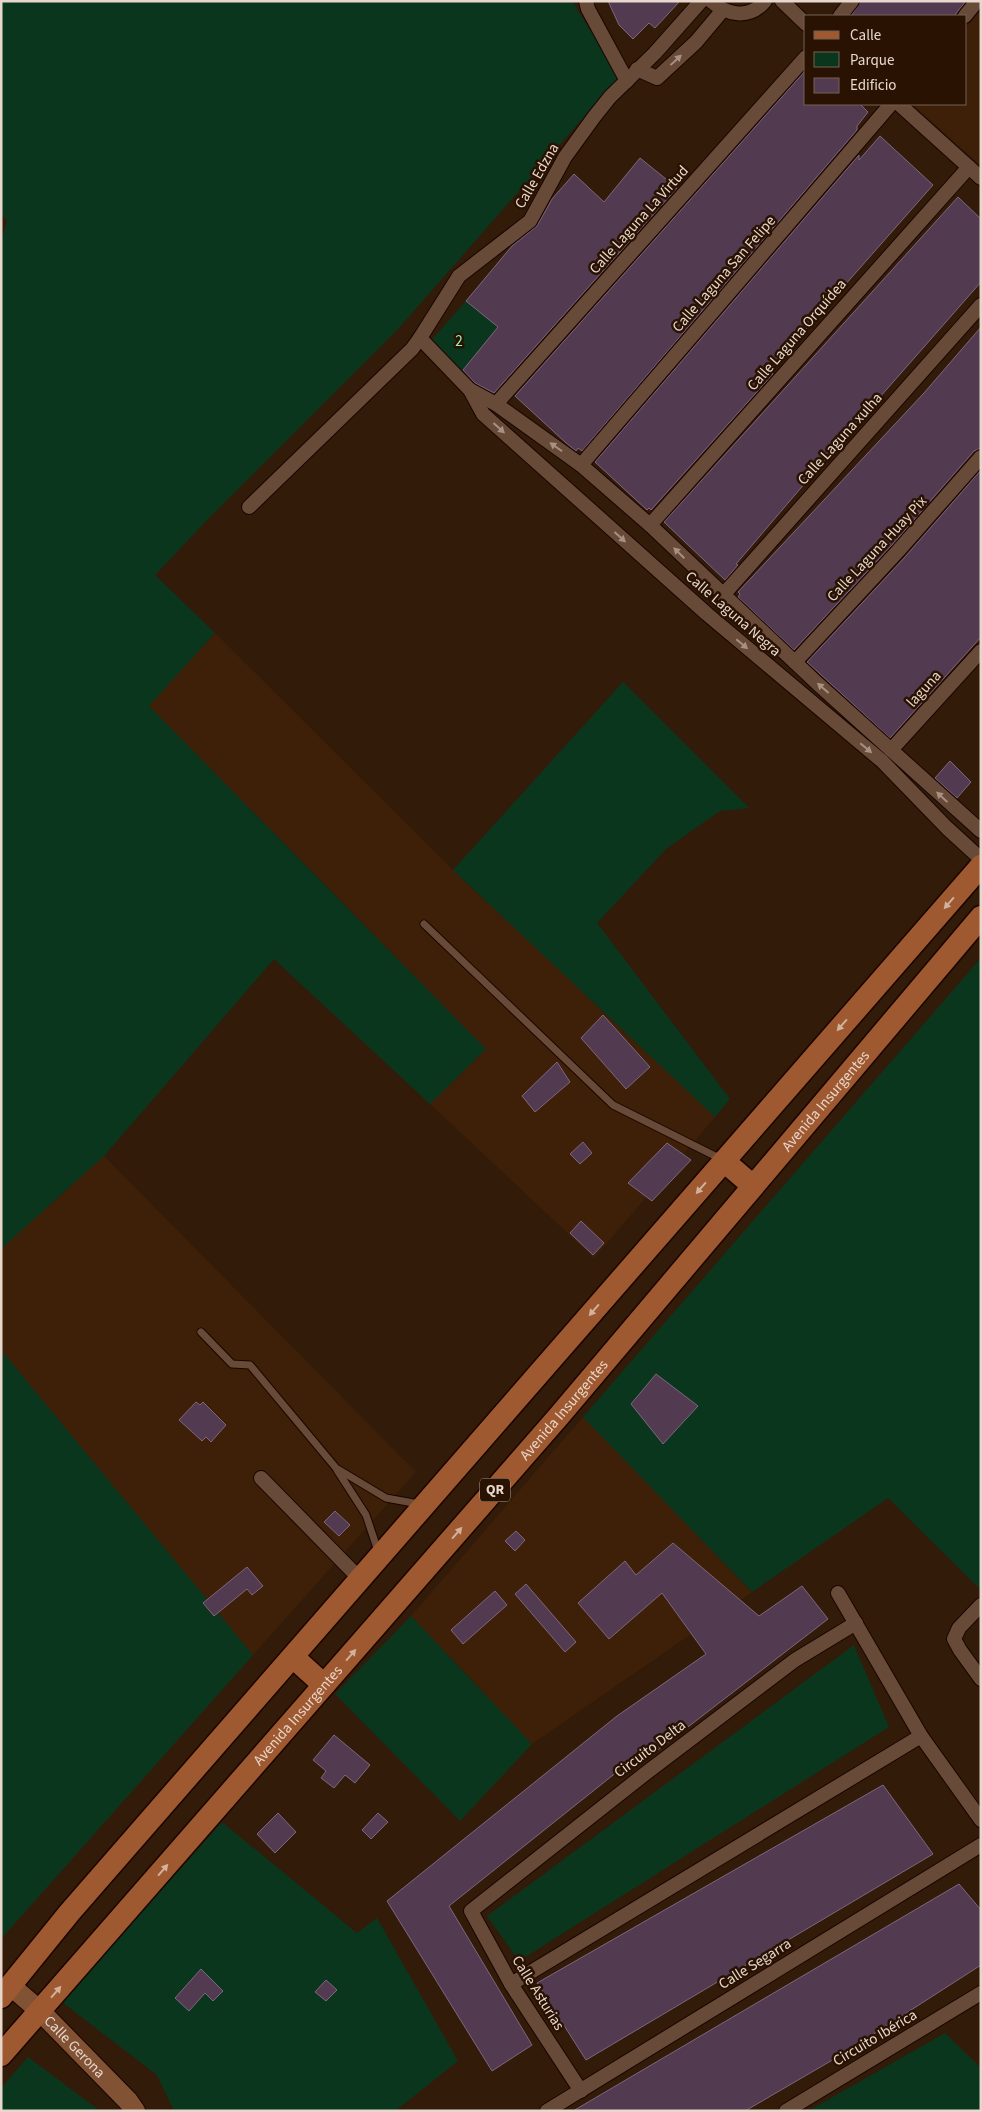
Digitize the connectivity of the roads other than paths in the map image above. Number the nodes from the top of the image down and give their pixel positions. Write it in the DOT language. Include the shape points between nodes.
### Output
graph roads {
  1 [pos="586,1"];
  2 [pos="701,1"];
  3 [pos="711,1"];
  4 [pos="765,1"];
  5 [pos="782,1"];
  6 [pos="852,1"];
  7 [pos="977,1"];
  8 [pos="722,11"];
  9 [pos="841,15"];
  10 [pos="966,15"];
  11 [pos="804,22"];
  12 [pos="804,59"];
  13 [pos="637,69"];
  14 [pos="627,81"];
  15 [pos="890,105"];
  16 [pos="900,105"];
  17 [pos="969,167"];
  18 [pos="981,178"];
  19 [pos="981,305"];
  20 [pos="420,338"];
  21 [pos="470,390"];
  22 [pos="496,404"];
  23 [pos="981,457"];
  24 [pos="581,465"];
  25 [pos="249,507"];
  26 [pos="650,525"];
  27 [pos="723,595"];
  28 [pos="981,651"];
  29 [pos="795,662"];
  30 [pos="891,750"];
  31 [pos="981,831"];
  32 [pos="981,859"];
  33 [pos="981,866"];
  34 [pos="981,917"];
  35 [pos="424,924"];
  36 [pos="873,990"];
  37 [pos="898,1014"];
  38 [pos="724,1161"];
  39 [pos="754,1186"];
  40 [pos="201,1332"];
  41 [pos="336,1468"];
  42 [pos="260,1478"];
  43 [pos="424,1505"];
  44 [pos="380,1556"];
  45 [pos="360,1579"];
  46 [pos="838,1593"];
  47 [pos="981,1605"];
  48 [pos="856,1623"];
  49 [pos="293,1657"];
  50 [pos="981,1679"];
  51 [pos="324,1685"];
  52 [pos="921,1736"];
  53 [pos="981,1820"];
  54 [pos="981,1845"];
  55 [pos="471,1911"];
  56 [pos="511,1984"];
  57 [pos="6,1991"];
  58 [pos="981,1993"];
  59 [pos="40,2011"];
  60 [pos="1,2055"];
  61 [pos="580,2091"];
  62 [pos="135,2111"];
  63 [pos="547,2111"];
  64 [pos="786,2111"];
  1 -- 14 [label="street"];
  2 -- 13 [label="street, Calle Edzna"];
  3 -- 8 [label="street"];
  4 -- 8 [label="street" via="750,12"];
  5 -- 11 [label="street"];
  6 -- 9 [label="street"];
  7 -- 10 [label="street"];
  13 -- 8 [label="street, one-way" via="657,78 696,42"];
  12 -- 22 [label="street, Calle Laguna La Virtud"];
  13 -- 14 [label="street, Calle Edzna"];
  14 -- 20 [label="street, Calle Edzna" via="610,97 565,157 530,221 460,276"];
  15 -- 24 [label="street, Calle Laguna San Felipe"];
  16 -- 17 [label="street"];
  17 -- 18 [label="street"];
  17 -- 26 [label="street, Calle Laguna Orquídea"];
  19 -- 27 [label="street, Calle Laguna xulha"];
  20 -- 21 [label="street, Calle Laguna Negra"];
  20 -- 25 [label="street, Calle Edzna"];
  21 -- 22 [label="street, Calle Laguna Negra"];
  21 -- 32 [label="street, Calle Laguna Negra, one-way" via="483,414 707,614 882,761"];
  24 -- 22 [label="street, Calle Laguna Negra, one-way"];
  23 -- 29 [label="street, Calle Laguna Huay Pix"];
  24 -- 26 [label="street, Calle Laguna Negra"];
  27 -- 26 [label="street, Calle Laguna Negra, one-way"];
  27 -- 29 [label="street, Calle Laguna Negra"];
  28 -- 30 [label="street, laguna"];
  30 -- 29 [label="street, Calle Laguna Negra, one-way"];
  31 -- 30 [label="street, Calle Laguna Negra, one-way"];
  33 -- 36 [label="main road, one-way"];
  34 -- 37 [label="main road, Avenida Insurgentes / QR"];
  35 -- 38 [label="lane" via="613,1105"];
  36 -- 37 [label="main road"];
  36 -- 38 [label="main road, one-way"];
  37 -- 39 [label="main road, Avenida Insurgentes / QR"];
  38 -- 39 [label="main road"];
  38 -- 43 [label="main road, one-way"];
  51 -- 39 [label="main road, Avenida Insurgentes / QR, one-way"];
  40 -- 41 [label="lane" via="232,1364 250,1365"];
  41 -- 43 [label="lane" via="386,1498"];
  41 -- 44 [label="lane" via="366,1514"];
  42 -- 45 [label="street"];
  43 -- 44 [label="main road"];
  44 -- 45 [label="main road"];
  45 -- 49 [label="main road"];
  46 -- 48 [label="street"];
  47 -- 50 [label="street" via="959,1628 954,1639"];
  48 -- 52 [label="street"];
  48 -- 55 [label="street, Circuito Delta" via="780,1672"];
  49 -- 51 [label="main road"];
  49 -- 57 [label="main road" via="70,1912"];
  59 -- 51 [label="main road, Avenida Insurgentes / QR, one-way"];
  52 -- 53 [label="street"];
  52 -- 56 [label="street"];
  54 -- 61 [label="street, Calle Segarra"];
  55 -- 56 [label="street, Calle Asturias"];
  56 -- 61 [label="street, Calle Asturias"];
  57 -- 59 [label="street, Calle Gerona"];
  58 -- 64 [label="street, Circuito Ibérica"];
  59 -- 60 [label="main road, Avenida Insurgentes / QR"];
  59 -- 62 [label="street, Calle Gerona"];
  61 -- 63 [label="street, Calle Segarra"];
}
